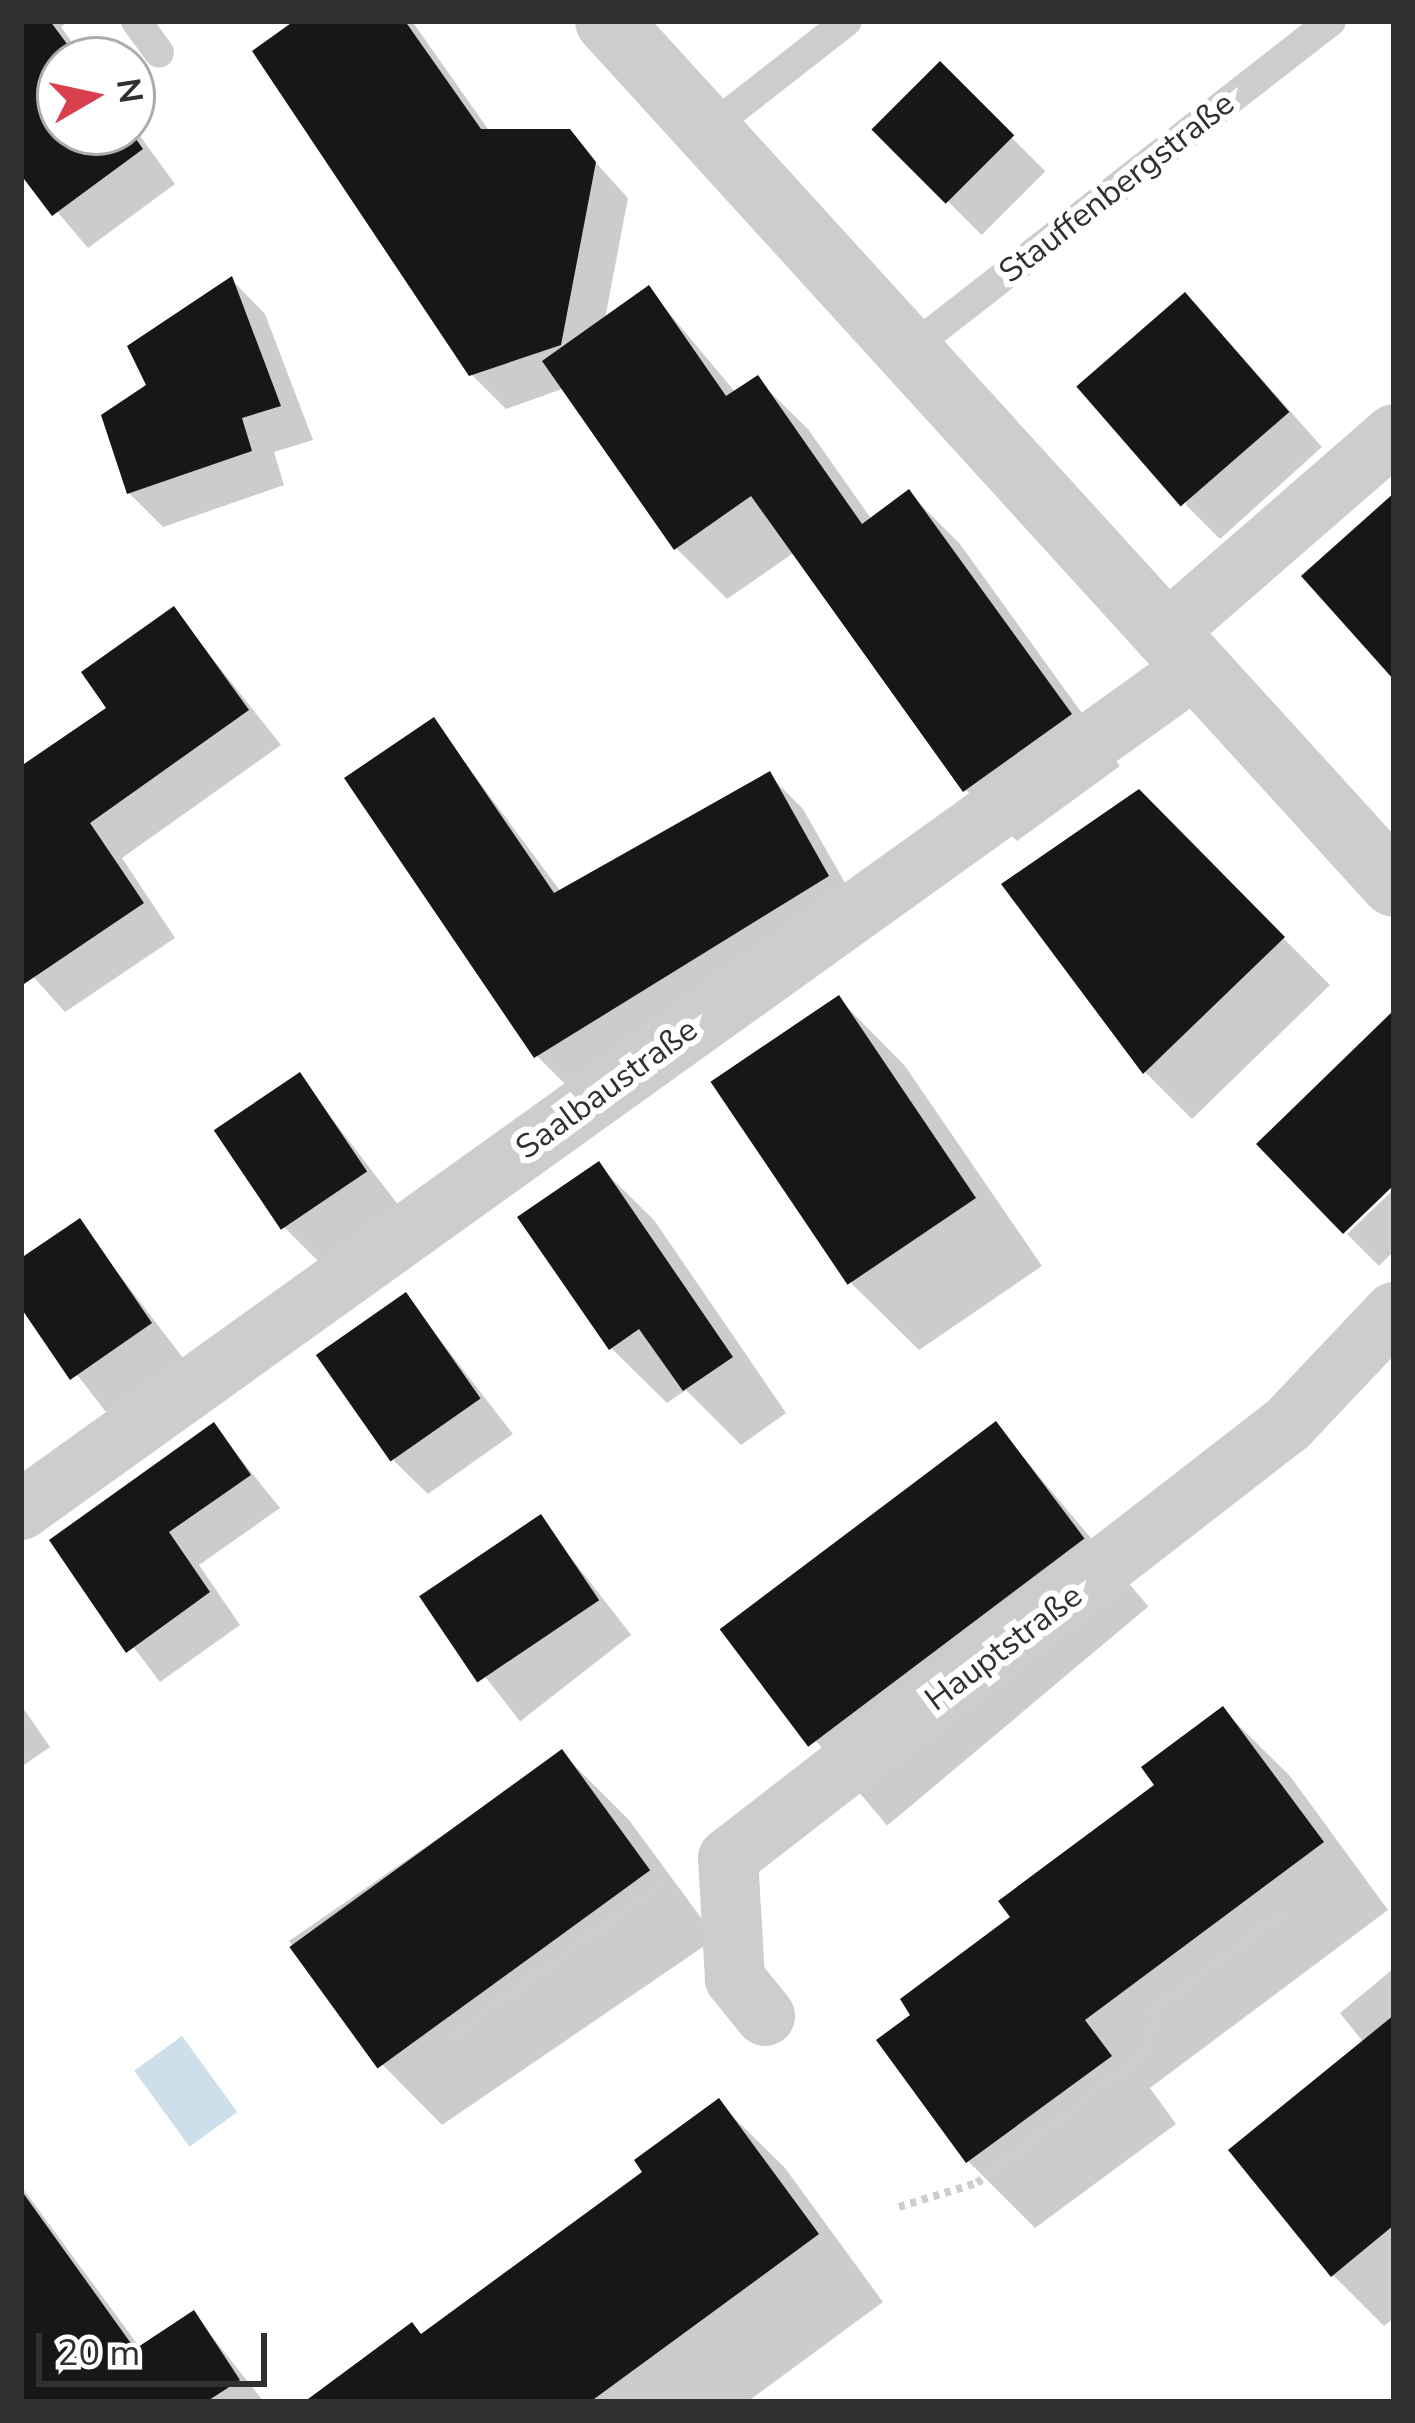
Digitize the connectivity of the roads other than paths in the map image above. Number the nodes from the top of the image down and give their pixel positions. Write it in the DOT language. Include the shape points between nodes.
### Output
graph roads {
  1 [pos="136,21"];
  2 [pos="608,21"];
  3 [pos="848,21"];
  4 [pos="1331,21"];
  5 [pos="159,53"];
  6 [pos="705,132"];
  7 [pos="902,355"];
  8 [pos="1394,434"];
  9 [pos="1178,652"];
  10 [pos="1394,884"];
  11 [pos="1394,1312"];
  12 [pos="21,1510"];
  13 [pos="765,2016"];
  1 -- 5 [label="lane"];
  2 -- 6 [label="street"];
  3 -- 6 [label="lane"];
  4 -- 7 [label="lane, Stauffenbergstraße"];
  6 -- 7 [label="street"];
  7 -- 9 [label="street"];
  8 -- 9 [label="street, Saalbaustraße"];
  9 -- 10 [label="street"];
  9 -- 12 [label="street, Saalbaustraße"];
  11 -- 13 [label="street, Hauptstraße" via="1288,1424 728,1858 735,1979"];
}
